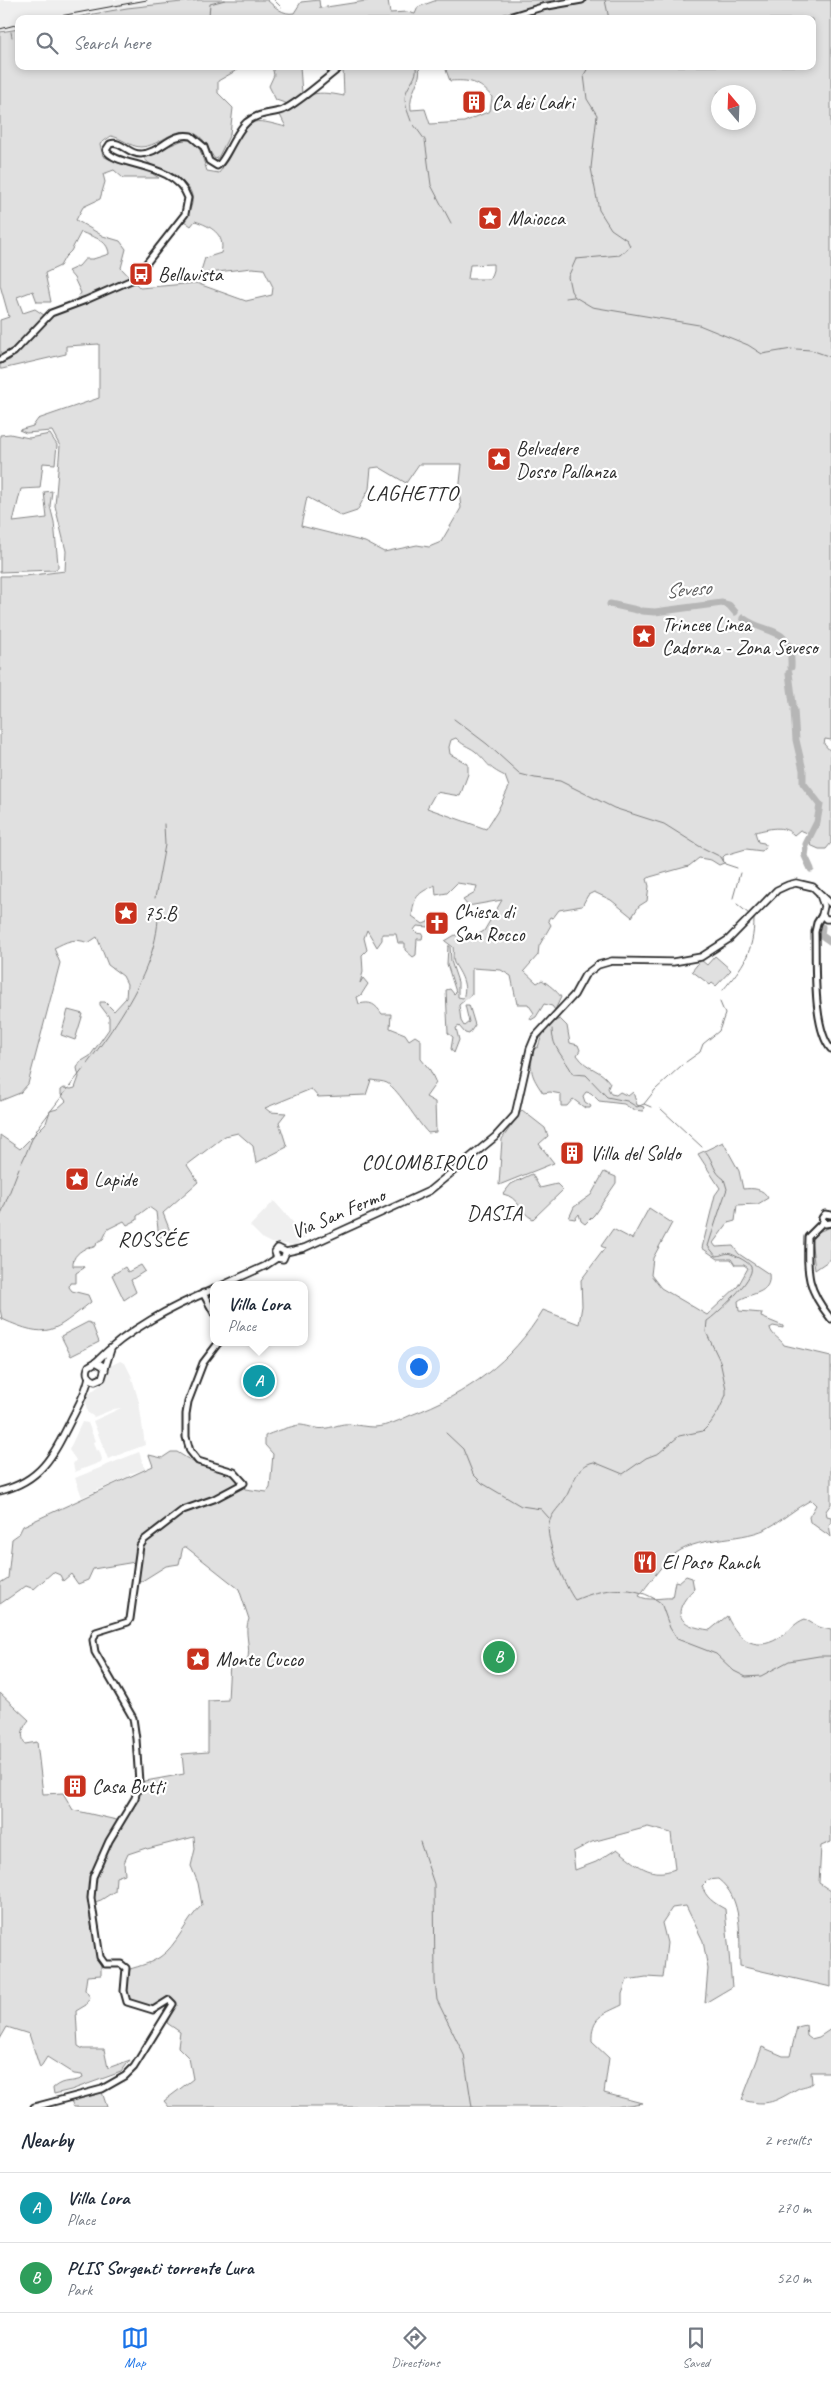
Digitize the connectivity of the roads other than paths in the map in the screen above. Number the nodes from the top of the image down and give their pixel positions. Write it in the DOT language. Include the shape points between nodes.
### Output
graph roads {
  1 [pos="582,0"];
  2 [pos="515,15"];
  3 [pos="337,70"];
  4 [pos="0,360"];
  5 [pos="816,889"];
  6 [pos="831,905"];
  7 [pos="824,906"];
  8 [pos="826,917"];
  9 [pos="831,1048"];
  10 [pos="831,1215"];
  11 [pos="823,1222"];
  12 [pos="831,1222"];
  13 [pos="232,1281"];
  14 [pos="210,1290"];
  15 [pos="203,1293"];
  16 [pos="210,1306"];
  17 [pos="831,1320"];
  18 [pos="216,1346"];
  19 [pos="112,1348"];
  20 [pos="96,1362"];
  21 [pos="105,1370"];
  22 [pos="89,1377"];
  23 [pos="99,1380"];
  24 [pos="84,1394"];
  25 [pos="0,1492"];
  26 [pos="34,2107"];
  1 -- 2 [label="street"];
  3 -- 4 [label="street" via="287,107 246,122 217,166 209,162 204,147 191,136 173,137 144,154 133,153 114,142 107,147 112,157 141,164 180,183 189,203 185,214 134,279 51,313 14,352"];
  5 -- 6 [label="main road"];
  5 -- 7 [label="main road"];
  5 -- 13 [label="main road, Via San Fermo" via="796,883 784,886 729,938 701,958 673,962 612,961 592,969 574,996 535,1036 515,1116 496,1136 429,1191 304,1248 286,1252 283,1259 276,1258"];
  6 -- 7 [label="main road"];
  7 -- 8 [label="main road"];
  8 -- 9 [label="street" via="817,923 815,988 825,1040"];
  10 -- 11 [label="street" via="823,1216"];
  11 -- 12 [label="street"];
  11 -- 17 [label="street" via="808,1237 808,1268 811,1289"];
  14 -- 15 [label="main road"];
  15 -- 16 [label="street"];
  15 -- 19 [label="main road" via="150,1321"];
  18 -- 26 [label="street" via="203,1364 188,1402 186,1437 190,1451 198,1461 234,1472 244,1483 183,1510 144,1540 140,1546 130,1619 96,1632 93,1640 96,1652 132,1718 138,1782 135,1798 109,1841 93,1877 91,1898 100,1957 105,1964 121,1964 126,1968 124,1991 127,2002 153,2010 169,2000 173,2004 125,2076 102,2089"];
  19 -- 20 [label="main road"];
  19 -- 21 [label="main road"];
  20 -- 21 [label="main road"];
  20 -- 22 [label="main road" via="87,1370"];
  21 -- 23 [label="main road"];
  22 -- 23 [label="main road"];
  22 -- 24 [label="main road"];
  23 -- 24 [label="main road"];
  24 -- 25 [label="main road" via="55,1452 43,1468 25,1482"];
}
